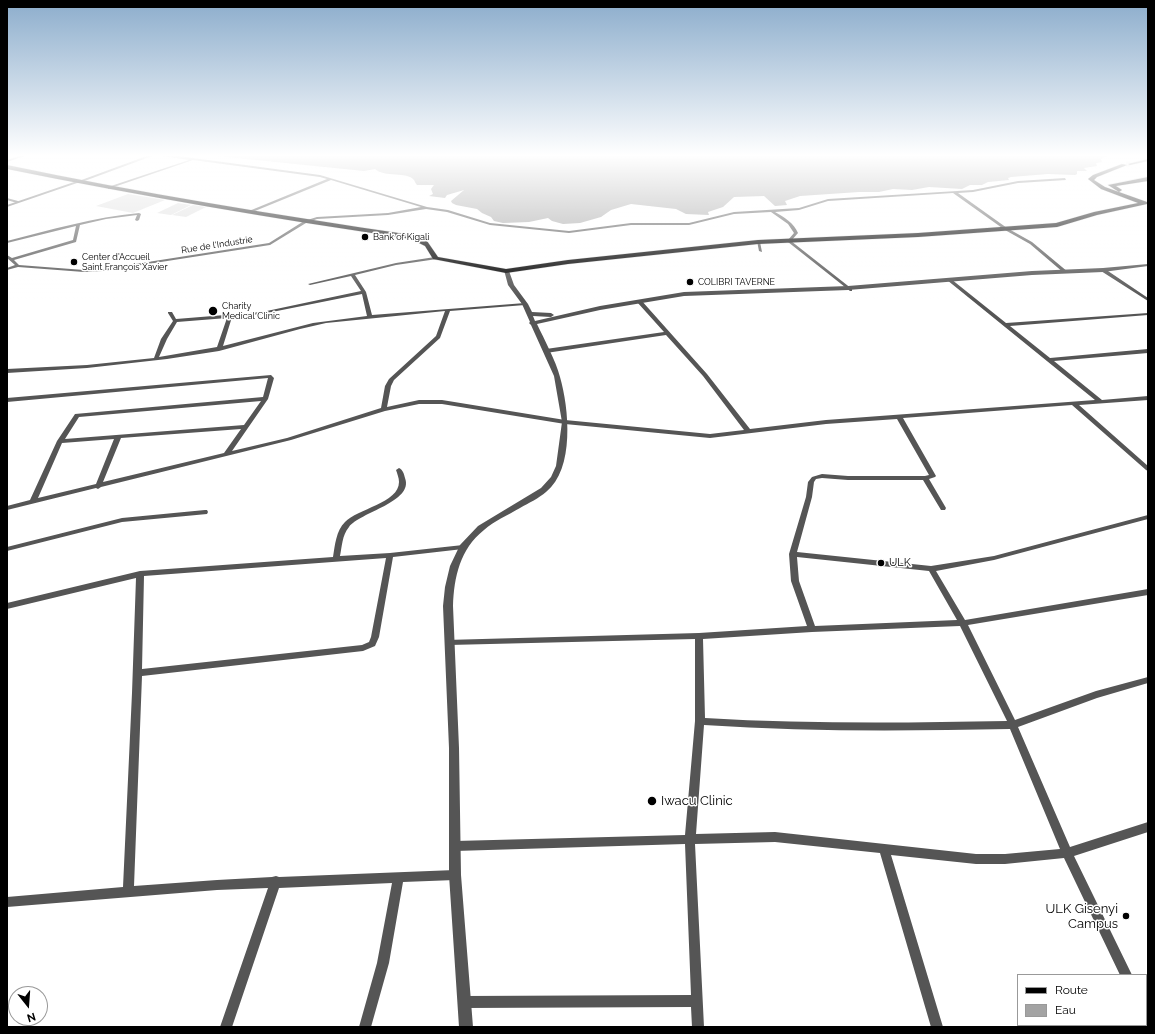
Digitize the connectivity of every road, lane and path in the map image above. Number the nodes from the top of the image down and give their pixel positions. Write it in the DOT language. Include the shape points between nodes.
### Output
graph roads {
  1 [pos="17,202"];
  2 [pos="193,202"];
  3 [pos="274,202"];
  4 [pos="408,202"];
  5 [pos="822,202"];
  6 [pos="968,202"];
  7 [pos="1145,203"];
  8 [pos="7,206"];
  9 [pos="427,208"];
  10 [pos="250,212"];
  11 [pos="773,212"];
  12 [pos="137,220"];
  13 [pos="305,222"];
  14 [pos="78,225"];
  15 [pos="1006,229"];
  16 [pos="789,241"];
  17 [pos="7,242"];
  18 [pos="758,242"];
  19 [pos="761,251"];
  20 [pos="7,256"];
  21 [pos="435,258"];
  22 [pos="11,260"];
  23 [pos="1148,265"];
  24 [pos="18,266"];
  25 [pos="7,269"];
  26 [pos="1103,270"];
  27 [pos="506,271"];
  28 [pos="1066,272"];
  29 [pos="353,275"];
  30 [pos="950,281"];
  31 [pos="310,284"];
  32 [pos="849,289"];
  33 [pos="364,292"];
  34 [pos="1148,300"];
  35 [pos="639,301"];
  36 [pos="525,304"];
  37 [pos="448,310"];
  38 [pos="170,313"];
  39 [pos="1148,314"];
  40 [pos="230,316"];
  41 [pos="558,316"];
  42 [pos="370,317"];
  43 [pos="531,318"];
  44 [pos="175,321"];
  45 [pos="1005,325"];
  46 [pos="667,333"];
  47 [pos="220,349"];
  48 [pos="546,351"];
  49 [pos="1148,351"];
  50 [pos="156,360"];
  51 [pos="1049,360"];
  52 [pos="7,371"];
  53 [pos="1148,398"];
  54 [pos="265,399"];
  55 [pos="7,400"];
  56 [pos="1100,401"];
  57 [pos="1073,403"];
  58 [pos="384,409"];
  59 [pos="899,417"];
  60 [pos="565,422"];
  61 [pos="246,427"];
  62 [pos="748,431"];
  63 [pos="118,437"];
  64 [pos="60,442"];
  65 [pos="226,455"];
  66 [pos="1148,469"];
  67 [pos="399,470"];
  68 [pos="925,478"];
  69 [pos="98,487"];
  70 [pos="33,501"];
  71 [pos="7,508"];
  72 [pos="943,508"];
  73 [pos="205,512"];
  74 [pos="1148,517"];
  75 [pos="463,547"];
  76 [pos="7,549"];
  77 [pos="793,554"];
  78 [pos="390,555"];
  79 [pos="336,559"];
  80 [pos="931,569"];
  81 [pos="140,574"];
  82 [pos="1148,592"];
  83 [pos="7,606"];
  84 [pos="963,623"];
  85 [pos="812,629"];
  86 [pos="700,636"];
  87 [pos="450,642"];
  88 [pos="139,673"];
  89 [pos="1148,680"];
  90 [pos="700,721"];
  91 [pos="1013,725"];
  92 [pos="1148,827"];
  93 [pos="690,840"];
  94 [pos="455,846"];
  95 [pos="884,850"];
  96 [pos="1067,853"];
  97 [pos="455,875"];
  98 [pos="399,877"];
  99 [pos="276,881"];
  100 [pos="128,892"];
  101 [pos="7,902"];
  102 [pos="1126,974"];
  103 [pos="696,1001"];
  104 [pos="464,1002"];
  105 [pos="226,1027"];
  106 [pos="365,1027"];
  107 [pos="466,1027"];
  108 [pos="698,1027"];
  109 [pos="937,1027"];
  1 -- 8 [label="street"];
  2 -- 10 [label="highway"];
  3 -- 10 [label="street"];
  4 -- 9 [label="street"];
  5 -- 11 [label="street" via="805,208"];
  6 -- 15 [label="street"];
  7 -- 15 [label="highway" via="1090,214 1068,223"];
  9 -- 11 [label="street" via="500,226 569,232 631,224 684,224 734,213"];
  9 -- 13 [label="street, Rue de l'Industrie" via="388,214 324,217"];
  10 -- 13 [label="highway"];
  11 -- 16 [label="street" via="796,231"];
  12 -- 14 [label="street" via="139,214"];
  13 -- 21 [label="highway" via="412,237 428,243"];
  13 -- 24 [label="street, Rue de l'Industrie" via="270,244 123,268 84,271"];
  14 -- 17 [label="street"];
  14 -- 22 [label="street" via="75,241"];
  15 -- 16 [label="highway"];
  15 -- 28 [label="street" via="1031,243"];
  16 -- 18 [label="highway"];
  16 -- 32 [label="street"];
  18 -- 19 [label="street"];
  18 -- 27 [label="highway"];
  20 -- 22 [label="street"];
  21 -- 27 [label="highway"];
  21 -- 29 [label="street" via="396,264"];
  22 -- 24 [label="street"];
  23 -- 26 [label="street"];
  24 -- 25 [label="street, Rue de l'Industrie"];
  26 -- 28 [label="street"];
  26 -- 34 [label="street"];
  27 -- 36 [label="street" via="511,285"];
  28 -- 30 [label="street"];
  29 -- 31 [label="street"];
  29 -- 33 [label="street"];
  30 -- 32 [label="street"];
  30 -- 45 [label="street"];
  32 -- 35 [label="street" via="722,295 684,294"];
  33 -- 40 [label="street" via="262,313"];
  33 -- 42 [label="street"];
  35 -- 41 [label="street"];
  35 -- 46 [label="street"];
  36 -- 37 [label="street"];
  36 -- 43 [label="street"];
  37 -- 42 [label="street"];
  37 -- 58 [label="street" via="438,337 390,382"];
  38 -- 44 [label="street"];
  39 -- 45 [label="street"];
  40 -- 44 [label="street"];
  40 -- 47 [label="street"];
  41 -- 43 [label="street"];
  41 -- 43 [label="street"];
  42 -- 47 [label="street" via="324,323"];
  43 -- 48 [label="street"];
  44 -- 50 [label="street" via="164,339"];
  45 -- 51 [label="street"];
  46 -- 48 [label="street"];
  46 -- 62 [label="street" via="705,375"];
  47 -- 50 [label="street"];
  48 -- 60 [label="street" via="556,376"];
  49 -- 51 [label="street"];
  50 -- 52 [label="street"];
  51 -- 56 [label="street"];
  53 -- 56 [label="street"];
  54 -- 55 [label="street" via="271,378 261,375"];
  54 -- 61 [label="street"];
  54 -- 64 [label="street" via="85,413 74,417"];
  56 -- 57 [label="street"];
  57 -- 59 [label="street"];
  57 -- 66 [label="street"];
  58 -- 60 [label="street" via="419,402 442,402"];
  58 -- 65 [label="street" via="289,439"];
  59 -- 62 [label="street"];
  59 -- 68 [label="street" via="933,474"];
  60 -- 62 [label="street" via="710,436"];
  60 -- 75 [label="street" via="560,466 554,478 544,490 481,528"];
  61 -- 63 [label="street"];
  61 -- 65 [label="street"];
  63 -- 64 [label="street"];
  63 -- 69 [label="street"];
  64 -- 70 [label="street"];
  65 -- 69 [label="street"];
  67 -- 79 [label="street" via="404,478 403,484 393,498 347,524 341,533"];
  68 -- 72 [label="street"];
  68 -- 77 [label="street" via="814,478"];
  69 -- 70 [label="street"];
  70 -- 71 [label="street"];
  73 -- 76 [label="street" via="122,520"];
  74 -- 80 [label="street" via="994,558"];
  75 -- 78 [label="street"];
  75 -- 87 [label="street" via="454,566 449,587"];
  77 -- 80 [label="street"];
  77 -- 85 [label="street" via="795,581"];
  78 -- 79 [label="street"];
  78 -- 88 [label="street" via="372,644 363,648"];
  79 -- 81 [label="street"];
  80 -- 84 [label="street"];
  81 -- 83 [label="street"];
  81 -- 88 [label="street"];
  82 -- 84 [label="street"];
  84 -- 85 [label="street"];
  84 -- 91 [label="street"];
  85 -- 86 [label="street"];
  86 -- 87 [label="street"];
  86 -- 90 [label="street"];
  87 -- 94 [label="street"];
  88 -- 100 [label="street"];
  89 -- 91 [label="street" via="1096,695"];
  90 -- 91 [label="street" via="762,725 888,727"];
  90 -- 93 [label="street"];
  91 -- 96 [label="street"];
  92 -- 96 [label="street"];
  93 -- 94 [label="street"];
  93 -- 95 [label="street" via="775,837"];
  93 -- 103 [label="street"];
  94 -- 97 [label="street"];
  95 -- 96 [label="street" via="976,859"];
  95 -- 109 [label="street"];
  96 -- 102 [label="street"];
  97 -- 98 [label="street"];
  97 -- 104 [label="street"];
  98 -- 99 [label="street"];
  98 -- 106 [label="street" via="383,963"];
  99 -- 100 [label="street"];
  99 -- 105 [label="street"];
  100 -- 101 [label="street"];
  103 -- 104 [label="street"];
  103 -- 108 [label="street"];
  104 -- 107 [label="street"];
}
